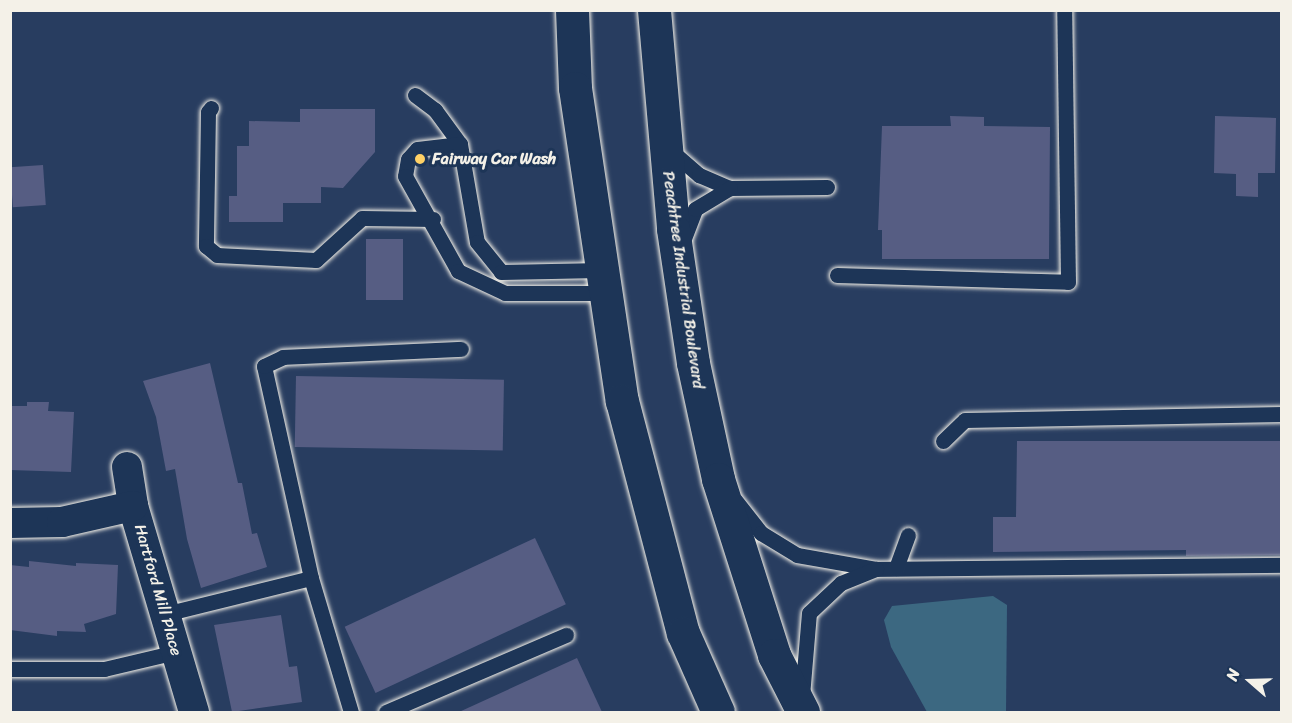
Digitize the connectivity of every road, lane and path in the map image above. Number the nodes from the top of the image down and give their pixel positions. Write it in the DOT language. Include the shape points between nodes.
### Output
graph roads {
  1 [pos="572,10"];
  2 [pos="654,10"];
  3 [pos="1064,10"];
  4 [pos="415,95"];
  5 [pos="210,110"];
  6 [pos="460,144"];
  7 [pos="665,146"];
  8 [pos="827,187"];
  9 [pos="730,188"];
  10 [pos="433,219"];
  11 [pos="677,255"];
  12 [pos="837,275"];
  13 [pos="603,281"];
  14 [pos="461,350"];
  15 [pos="1281,414"];
  16 [pos="943,441"];
  17 [pos="127,467"];
  18 [pos="718,478"];
  19 [pos="133,506"];
  20 [pos="10,523"];
  21 [pos="908,535"];
  22 [pos="1281,565"];
  23 [pos="876,568"];
  24 [pos="896,568"];
  25 [pos="311,578"];
  26 [pos="165,614"];
  27 [pos="566,634"];
  28 [pos="176,652"];
  29 [pos="10,669"];
  30 [pos="802,711"];
  31 [pos="194,712"];
  32 [pos="351,712"];
  33 [pos="386,712"];
  34 [pos="718,712"];
  1 -- 13 [label="highway" via="575,88"];
  2 -- 7 [label="highway, Peachtree Industrial Boulevard"];
  3 -- 12 [label="lane" via="1068,282"];
  4 -- 6 [label="lane" via="435,110"];
  5 -- 10 [label="lane" via="206,246 217,255 316,260 362,218"];
  6 -- 10 [label="lane" via="417,149 408,159 405,176 415,198"];
  6 -- 13 [label="lane" via="477,242 501,272"];
  7 -- 9 [label="lane" via="699,175"];
  7 -- 11 [label="highway, Peachtree Industrial Boulevard"];
  8 -- 9 [label="lane"];
  9 -- 11 [label="lane" via="695,209"];
  10 -- 13 [label="lane" via="458,271 505,293"];
  11 -- 18 [label="highway, Peachtree Industrial Boulevard" via="690,349"];
  13 -- 34 [label="highway" via="622,401 646,502 683,633"];
  14 -- 25 [label="lane" via="283,357 264,366"];
  15 -- 16 [label="lane" via="965,420"];
  17 -- 19 [label="street, Hartford Mill Place"];
  18 -- 23 [label="lane" via="761,533 797,555"];
  18 -- 30 [label="highway, Peachtree Industrial Boulevard" via="774,655"];
  19 -- 20 [label="street" via="62,522"];
  19 -- 26 [label="street, Hartford Mill Place"];
  21 -- 24 [label="lane"];
  22 -- 24 [label="lane"];
  23 -- 24 [label="lane"];
  23 -- 30 [label="lane" via="841,583 809,613"];
  25 -- 26 [label="lane"];
  25 -- 32 [label="lane"];
  26 -- 28 [label="street, Hartford Mill Place"];
  27 -- 33 [label="lane"];
  28 -- 29 [label="lane" via="126,666"];
  28 -- 31 [label="street, Hartford Mill Place"];
}
